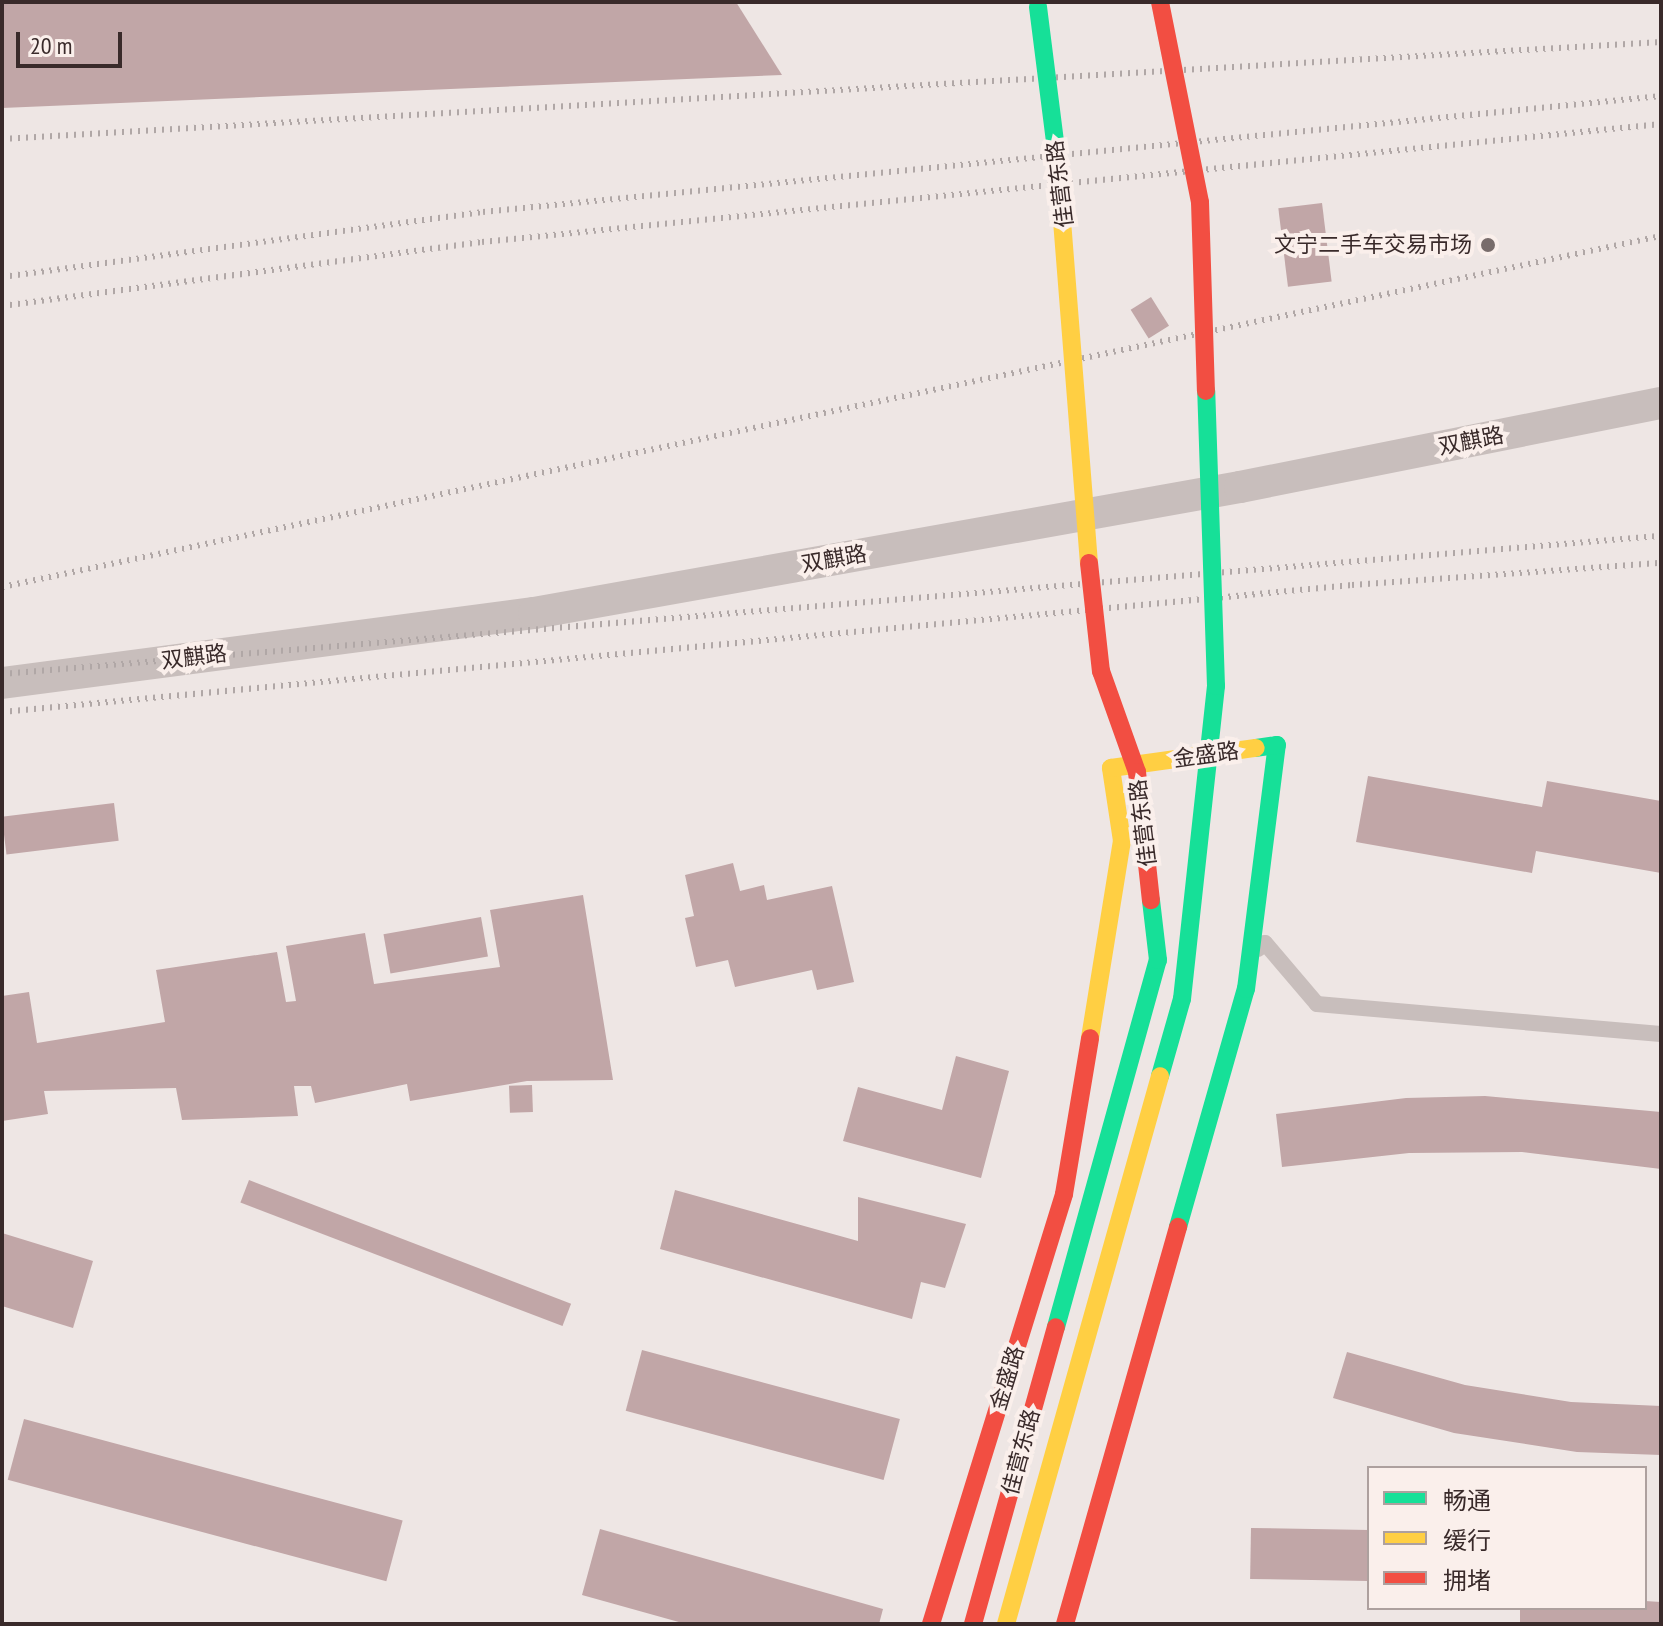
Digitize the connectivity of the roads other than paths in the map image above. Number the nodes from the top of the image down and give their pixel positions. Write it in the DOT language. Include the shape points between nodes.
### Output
graph roads {
  1 [pos="1160,2"];
  2 [pos="1038,7"];
  3 [pos="1661,403"];
  4 [pos="1211,492"];
  5 [pos="1084,515"];
  6 [pos="2,683"];
  7 [pos="1250,955"];
  8 [pos="1661,1034"];
  9 [pos="931,1624"];
  10 [pos="973,1624"];
  11 [pos="1006,1624"];
  12 [pos="1065,1624"];
  1 -- 4 [label="street, bridge" via="1200,202"];
  2 -- 5 [label="street, 佳营东路, bridge" via="1069,258"];
  3 -- 4 [label="street, 双麒路"];
  4 -- 5 [label="street, 双麒路"];
  4 -- 11 [label="street, bridge" via="1216,686 1204,754 1182,999"];
  5 -- 6 [label="street, 双麒路" via="534,613"];
  5 -- 10 [label="street, 佳营东路, bridge" via="1103,685 1137,772 1158,960"];
  7 -- 8 [label="lane" via="1265,943 1317,1004"];
  7 -- 9 [label="street, 金盛路" via="1277,745 1111,768 1122,841 1064,1194"];
  7 -- 12 [label="street, 金盛路" via="1246,989"];
}
